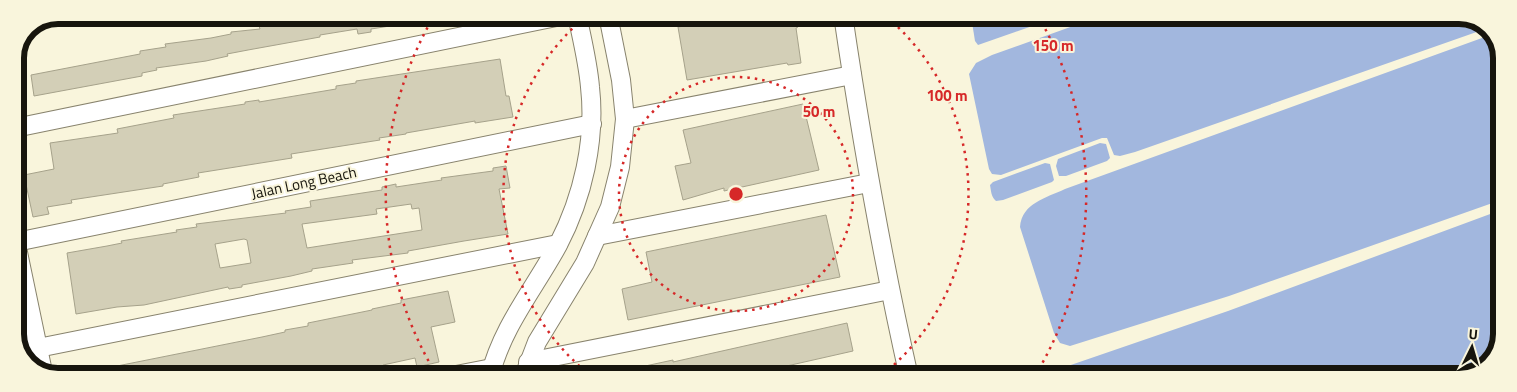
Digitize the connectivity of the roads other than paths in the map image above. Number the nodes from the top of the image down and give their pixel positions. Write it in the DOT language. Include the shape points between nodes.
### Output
graph roads {
  1 [pos="522,24"];
  2 [pos="579,24"];
  3 [pos="610,24"];
  4 [pos="844,24"];
  5 [pos="852,75"];
  6 [pos="624,119"];
  7 [pos="592,124"];
  8 [pos="24,126"];
  9 [pos="869,183"];
  10 [pos="597,236"];
  11 [pos="24,238"];
  12 [pos="558,244"];
  13 [pos="24,279"];
  14 [pos="890,290"];
  15 [pos="38,348"];
  16 [pos="41,364"];
  17 [pos="492,368"];
  18 [pos="526,368"];
  19 [pos="531,368"];
  20 [pos="907,368"];
  1 -- 8 [label="street"];
  2 -- 7 [label="street" via="590,86"];
  3 -- 6 [label="street" via="621,80"];
  4 -- 5 [label="street"];
  5 -- 6 [label="street"];
  5 -- 9 [label="street"];
  6 -- 10 [label="street" via="620,167 610,207"];
  7 -- 11 [label="street, Jalan Long Beach"];
  7 -- 12 [label="street" via="577,200"];
  9 -- 10 [label="street"];
  9 -- 14 [label="street"];
  10 -- 18 [label="street" via="585,263 537,342"];
  12 -- 15 [label="street"];
  12 -- 17 [label="street" via="503,337"];
  13 -- 15 [label="street"];
  14 -- 19 [label="street"];
  14 -- 20 [label="street"];
  15 -- 16 [label="street"];
}
